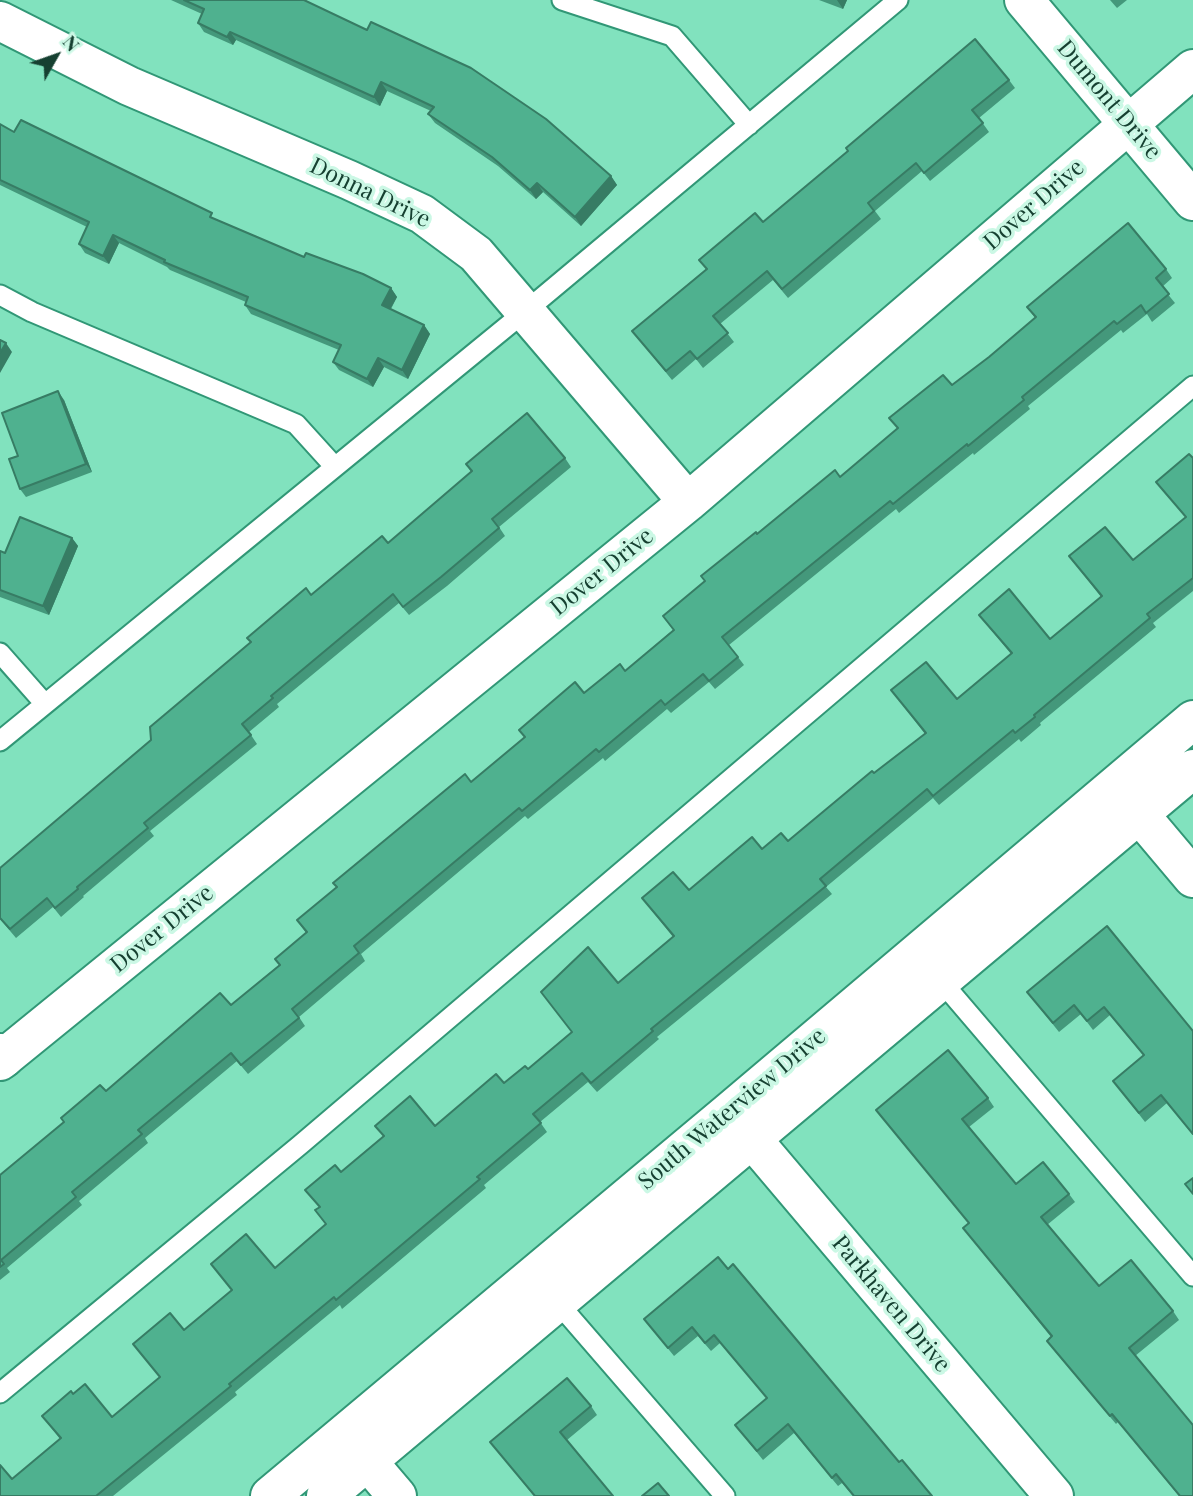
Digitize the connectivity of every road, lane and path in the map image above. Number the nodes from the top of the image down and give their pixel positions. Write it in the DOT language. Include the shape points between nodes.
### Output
graph roads {
  1 [pos="562,0"];
  2 [pos="898,0"];
  3 [pos="1024,0"];
  4 [pos="0,21"];
  5 [pos="1193,69"];
  6 [pos="1130,123"];
  7 [pos="749,125"];
  8 [pos="1193,201"];
  9 [pos="0,295"];
  10 [pos="527,310"];
  11 [pos="1193,386"];
  12 [pos="335,467"];
  13 [pos="688,502"];
  14 [pos="0,653"];
  15 [pos="45,704"];
  16 [pos="1193,720"];
  17 [pos="0,741"];
  18 [pos="1193,769"];
  19 [pos="1115,785"];
  20 [pos="1139,814"];
  21 [pos="1193,878"];
  22 [pos="941,981"];
  23 [pos="1,1057"];
  24 [pos="741,1126"];
  25 [pos="1193,1276"];
  26 [pos="558,1303"];
  27 [pos="0,1393"];
  28 [pos="356,1447"];
  29 [pos="270,1496"];
  30 [pos="326,1496"];
  31 [pos="397,1496"];
  32 [pos="725,1496"];
  33 [pos="1054,1496"];
  1 -- 7 [label="lane" via="672,36"];
  2 -- 7 [label="lane"];
  3 -- 6 [label="street, Dumont Drive"];
  4 -- 10 [label="street, Donna Drive" via="129,86 422,214 476,254"];
  5 -- 6 [label="street, Dover Drive"];
  6 -- 8 [label="street, Dumont Drive"];
  6 -- 13 [label="street, Dover Drive"];
  7 -- 10 [label="lane"];
  9 -- 12 [label="lane" via="296,424"];
  10 -- 12 [label="lane"];
  10 -- 13 [label="street, Donna Drive"];
  11 -- 27 [label="lane" via="300,1145"];
  12 -- 15 [label="lane"];
  13 -- 23 [label="street, Dover Drive"];
  14 -- 15 [label="lane"];
  15 -- 17 [label="lane"];
  16 -- 19 [label="street, South Waterview Drive"];
  18 -- 20 [label="street, South Waterview Drive"];
  19 -- 20 [label="street"];
  19 -- 24 [label="street, South Waterview Drive"];
  20 -- 21 [label="street"];
  20 -- 22 [label="street, South Waterview Drive"];
  22 -- 24 [label="street, South Waterview Drive"];
  22 -- 25 [label="lane"];
  24 -- 26 [label="street, South Waterview Drive"];
  24 -- 28 [label="street, South Waterview Drive"];
  24 -- 33 [label="street, Parkhaven Drive"];
  26 -- 28 [label="street, South Waterview Drive"];
  26 -- 32 [label="lane"];
  28 -- 29 [label="street, South Waterview Drive"];
  28 -- 30 [label="street, South Waterview Drive"];
  28 -- 31 [label="street"];
}
